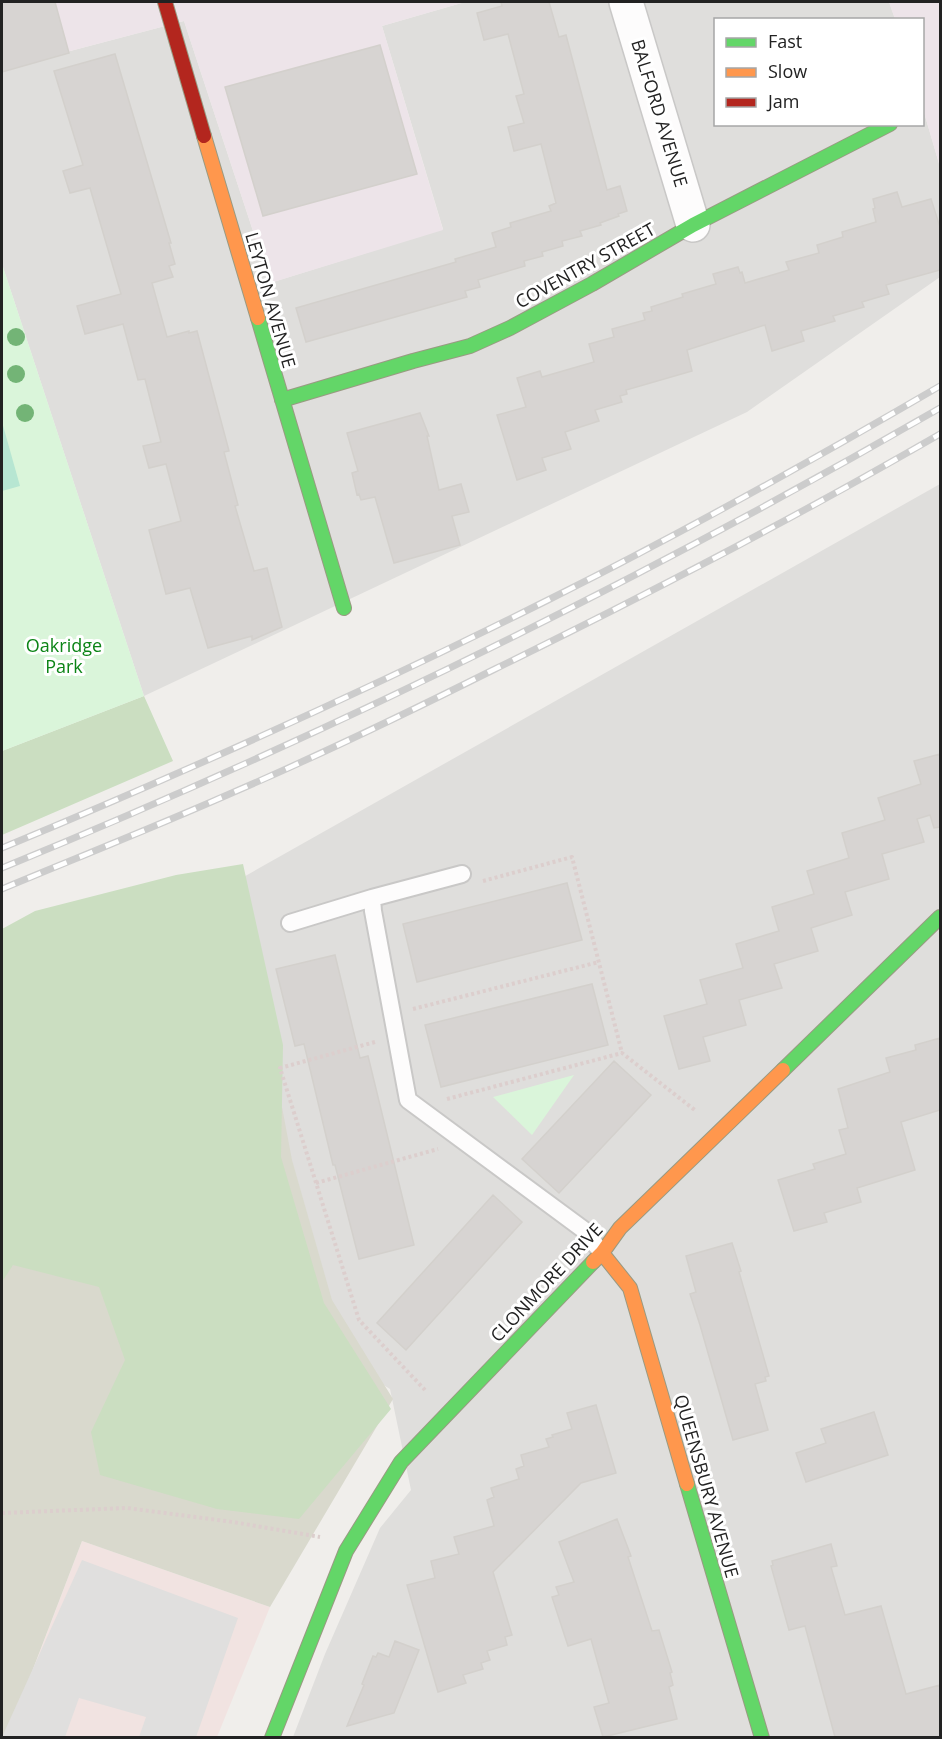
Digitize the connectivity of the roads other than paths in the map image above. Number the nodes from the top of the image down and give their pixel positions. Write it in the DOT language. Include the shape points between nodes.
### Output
graph roads {
  1 [pos="165,2"];
  2 [pos="626,2"];
  3 [pos="886,126"];
  4 [pos="693,225"];
  5 [pos="282,400"];
  6 [pos="344,608"];
  7 [pos="467,879"];
  8 [pos="372,898"];
  9 [pos="940,917"];
  10 [pos="290,923"];
  11 [pos="602,1253"];
  12 [pos="272,1737"];
  13 [pos="762,1737"];
  1 -- 5 [label="street, LEYTON AVENUE"];
  2 -- 4 [label="street, BALFORD AVENUE"];
  3 -- 4 [label="street, COVENTRY STREET"];
  4 -- 5 [label="street, COVENTRY STREET" via="592,284 471,346"];
  5 -- 6 [label="street, LEYTON AVENUE"];
  7 -- 8 [label="lane"];
  8 -- 10 [label="lane"];
  8 -- 11 [label="lane" via="408,1100 584,1230"];
  9 -- 11 [label="street, CLONMORE DRIVE" via="620,1228"];
  11 -- 12 [label="street, CLONMORE DRIVE" via="401,1462 346,1551"];
  11 -- 13 [label="street, QUEENSBURY AVENUE" via="630,1288"];
}
